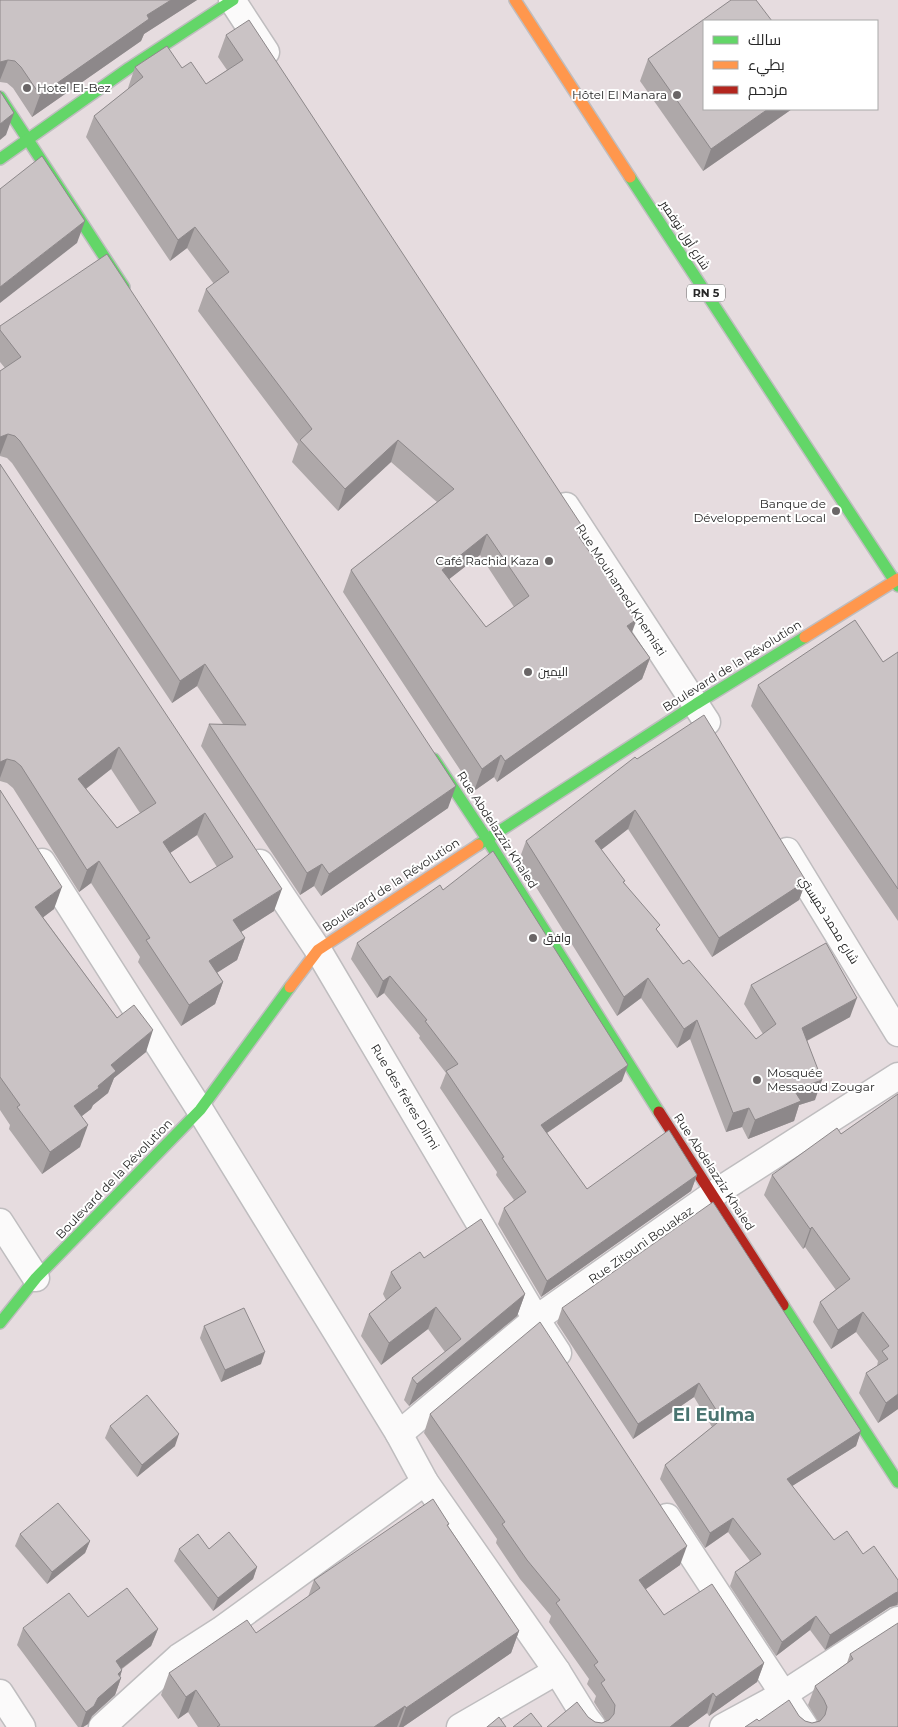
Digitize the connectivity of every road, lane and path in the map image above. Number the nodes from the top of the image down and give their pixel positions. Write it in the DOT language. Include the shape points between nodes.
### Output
graph roads {
  1 [pos="232,0"];
  2 [pos="515,0"];
  3 [pos="281,75"];
  4 [pos="0,97"];
  5 [pos="28,141"];
  6 [pos="0,159"];
  7 [pos="131,298"];
  8 [pos="554,489"];
  9 [pos="897,582"];
  10 [pos="696,704"];
  11 [pos="717,738"];
  12 [pos="426,747"];
  13 [pos="774,830"];
  14 [pos="487,839"];
  15 [pos="247,842"];
  16 [pos="32,846"];
  17 [pos="318,950"];
  18 [pos="898,1033"];
  19 [pos="898,1076"];
  20 [pos="200,1110"];
  21 [pos="712,1195"];
  22 [pos="0,1222"];
  23 [pos="36,1278"];
  24 [pos="536,1319"];
  25 [pos="0,1323"];
  26 [pos="569,1369"];
  27 [pos="399,1434"];
  28 [pos="425,1482"];
  29 [pos="898,1482"];
  30 [pos="652,1494"];
  31 [pos="898,1620"];
  32 [pos="557,1671"];
  33 [pos="0,1693"];
  34 [pos="784,1694"];
  35 [pos="113,1724"];
  36 [pos="22,1727"];
  37 [pos="460,1727"];
  38 [pos="594,1727"];
  39 [pos="723,1727"];
  40 [pos="805,1727"];
  1 -- 3 [label="street"];
  1 -- 5 [label="main road" via="129,68"];
  2 -- 9 [label="main road, شارع أول نوفمبر / RN 5"];
  4 -- 5 [label="main road"];
  5 -- 6 [label="main road"];
  5 -- 7 [label="main road"];
  8 -- 10 [label="street, Rue Mouhamed Khemisti"];
  9 -- 10 [label="main road, Boulevard de la Révolution"];
  10 -- 11 [label="street"];
  10 -- 14 [label="main road, Boulevard de la Révolution"];
  12 -- 14 [label="main road, Rue Abdelazziz Khaled"];
  13 -- 18 [label="street, شارع محمد خميستي"];
  14 -- 17 [label="main road, Boulevard de la Révolution"];
  14 -- 21 [label="main road, Rue Abdelazziz Khaled"];
  15 -- 17 [label="street, Rue des frères Dilmi"];
  16 -- 20 [label="street"];
  17 -- 20 [label="main road, Boulevard de la Révolution"];
  17 -- 24 [label="street, Rue des frères Dilmi"];
  19 -- 21 [label="street, Rue Zitouni Bouakaz"];
  20 -- 23 [label="main road, Boulevard de la Révolution"];
  20 -- 27 [label="street"];
  21 -- 24 [label="street, Rue Zitouni Bouakaz"];
  21 -- 29 [label="main road, Rue Abdelazziz Khaled"];
  22 -- 23 [label="street"];
  23 -- 25 [label="main road, Boulevard de la Révolution"];
  24 -- 26 [label="street, Rue des frères Dilmi"];
  24 -- 27 [label="street, Rue Zitouni Bouakaz"];
  27 -- 28 [label="street"];
  28 -- 32 [label="street"];
  28 -- 35 [label="street" via="179,1657"];
  30 -- 34 [label="street"];
  31 -- 34 [label="street"];
  32 -- 37 [label="street"];
  32 -- 38 [label="street"];
  33 -- 36 [label="street"];
  34 -- 39 [label="street"];
  34 -- 40 [label="street"];
}
